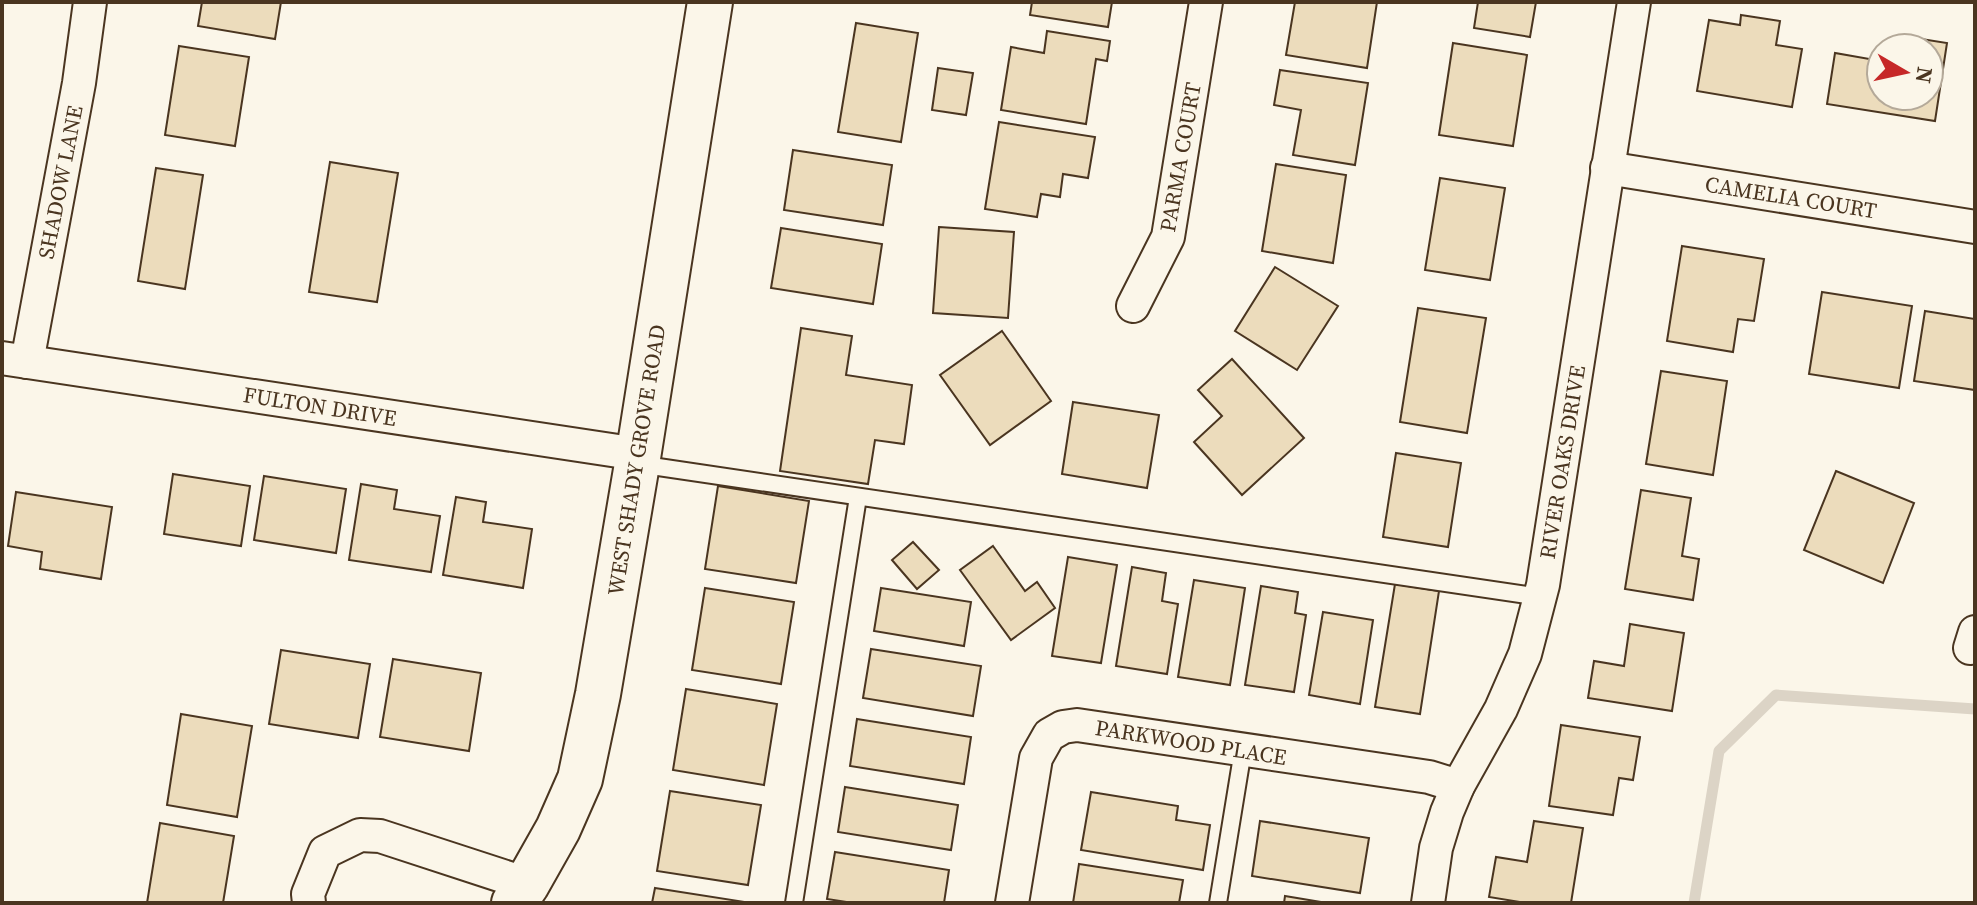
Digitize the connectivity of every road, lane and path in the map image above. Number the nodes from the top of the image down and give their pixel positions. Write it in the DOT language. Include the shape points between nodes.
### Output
graph roads {
  1 [pos="90,2"];
  2 [pos="710,2"];
  3 [pos="1206,2"];
  4 [pos="1634,2"];
  5 [pos="1607,168"];
  6 [pos="1975,227"];
  7 [pos="1133,306"];
  8 [pos="14,360"];
  9 [pos="637,459"];
  10 [pos="858,497"];
  11 [pos="1540,597"];
  12 [pos="1243,750"];
  13 [pos="1458,786"];
  14 [pos="521,894"];
  15 [pos="309,903"];
  16 [pos="794,903"];
  17 [pos="1012,903"];
  18 [pos="1218,903"];
  19 [pos="1428,903"];
  1 -- 8 [label="street, SHADOW LANE" via="79,83"];
  2 -- 9 [label="main road, WEST SHADY GROVE ROAD"];
  3 -- 7 [label="street, PARMA COURT" via="1168,237"];
  4 -- 5 [label="street, RIVER OAKS DRIVE"];
  5 -- 6 [label="street, CAMELIA COURT"];
  5 -- 11 [label="street, RIVER OAKS DRIVE"];
  8 -- 9 [label="street, FULTON DRIVE"];
  9 -- 10 [label="lane"];
  9 -- 14 [label="main road, WEST SHADY GROVE ROAD" via="580,779"];
  10 -- 11 [label="lane"];
  10 -- 16 [label="lane"];
  11 -- 13 [label="street, RIVER OAKS DRIVE" via="1525,654"];
  12 -- 13 [label="street, PARKWOOD PLACE"];
  12 -- 17 [label="street, PARKWOOD PLACE" via="1077,725 1049,735 1036,758"];
  12 -- 18 [label="lane"];
  13 -- 19 [label="street, RIVER OAKS DRIVE" via="1436,848"];
  14 -- 15 [label="street" via="380,836 360,835 325,852"];
}
